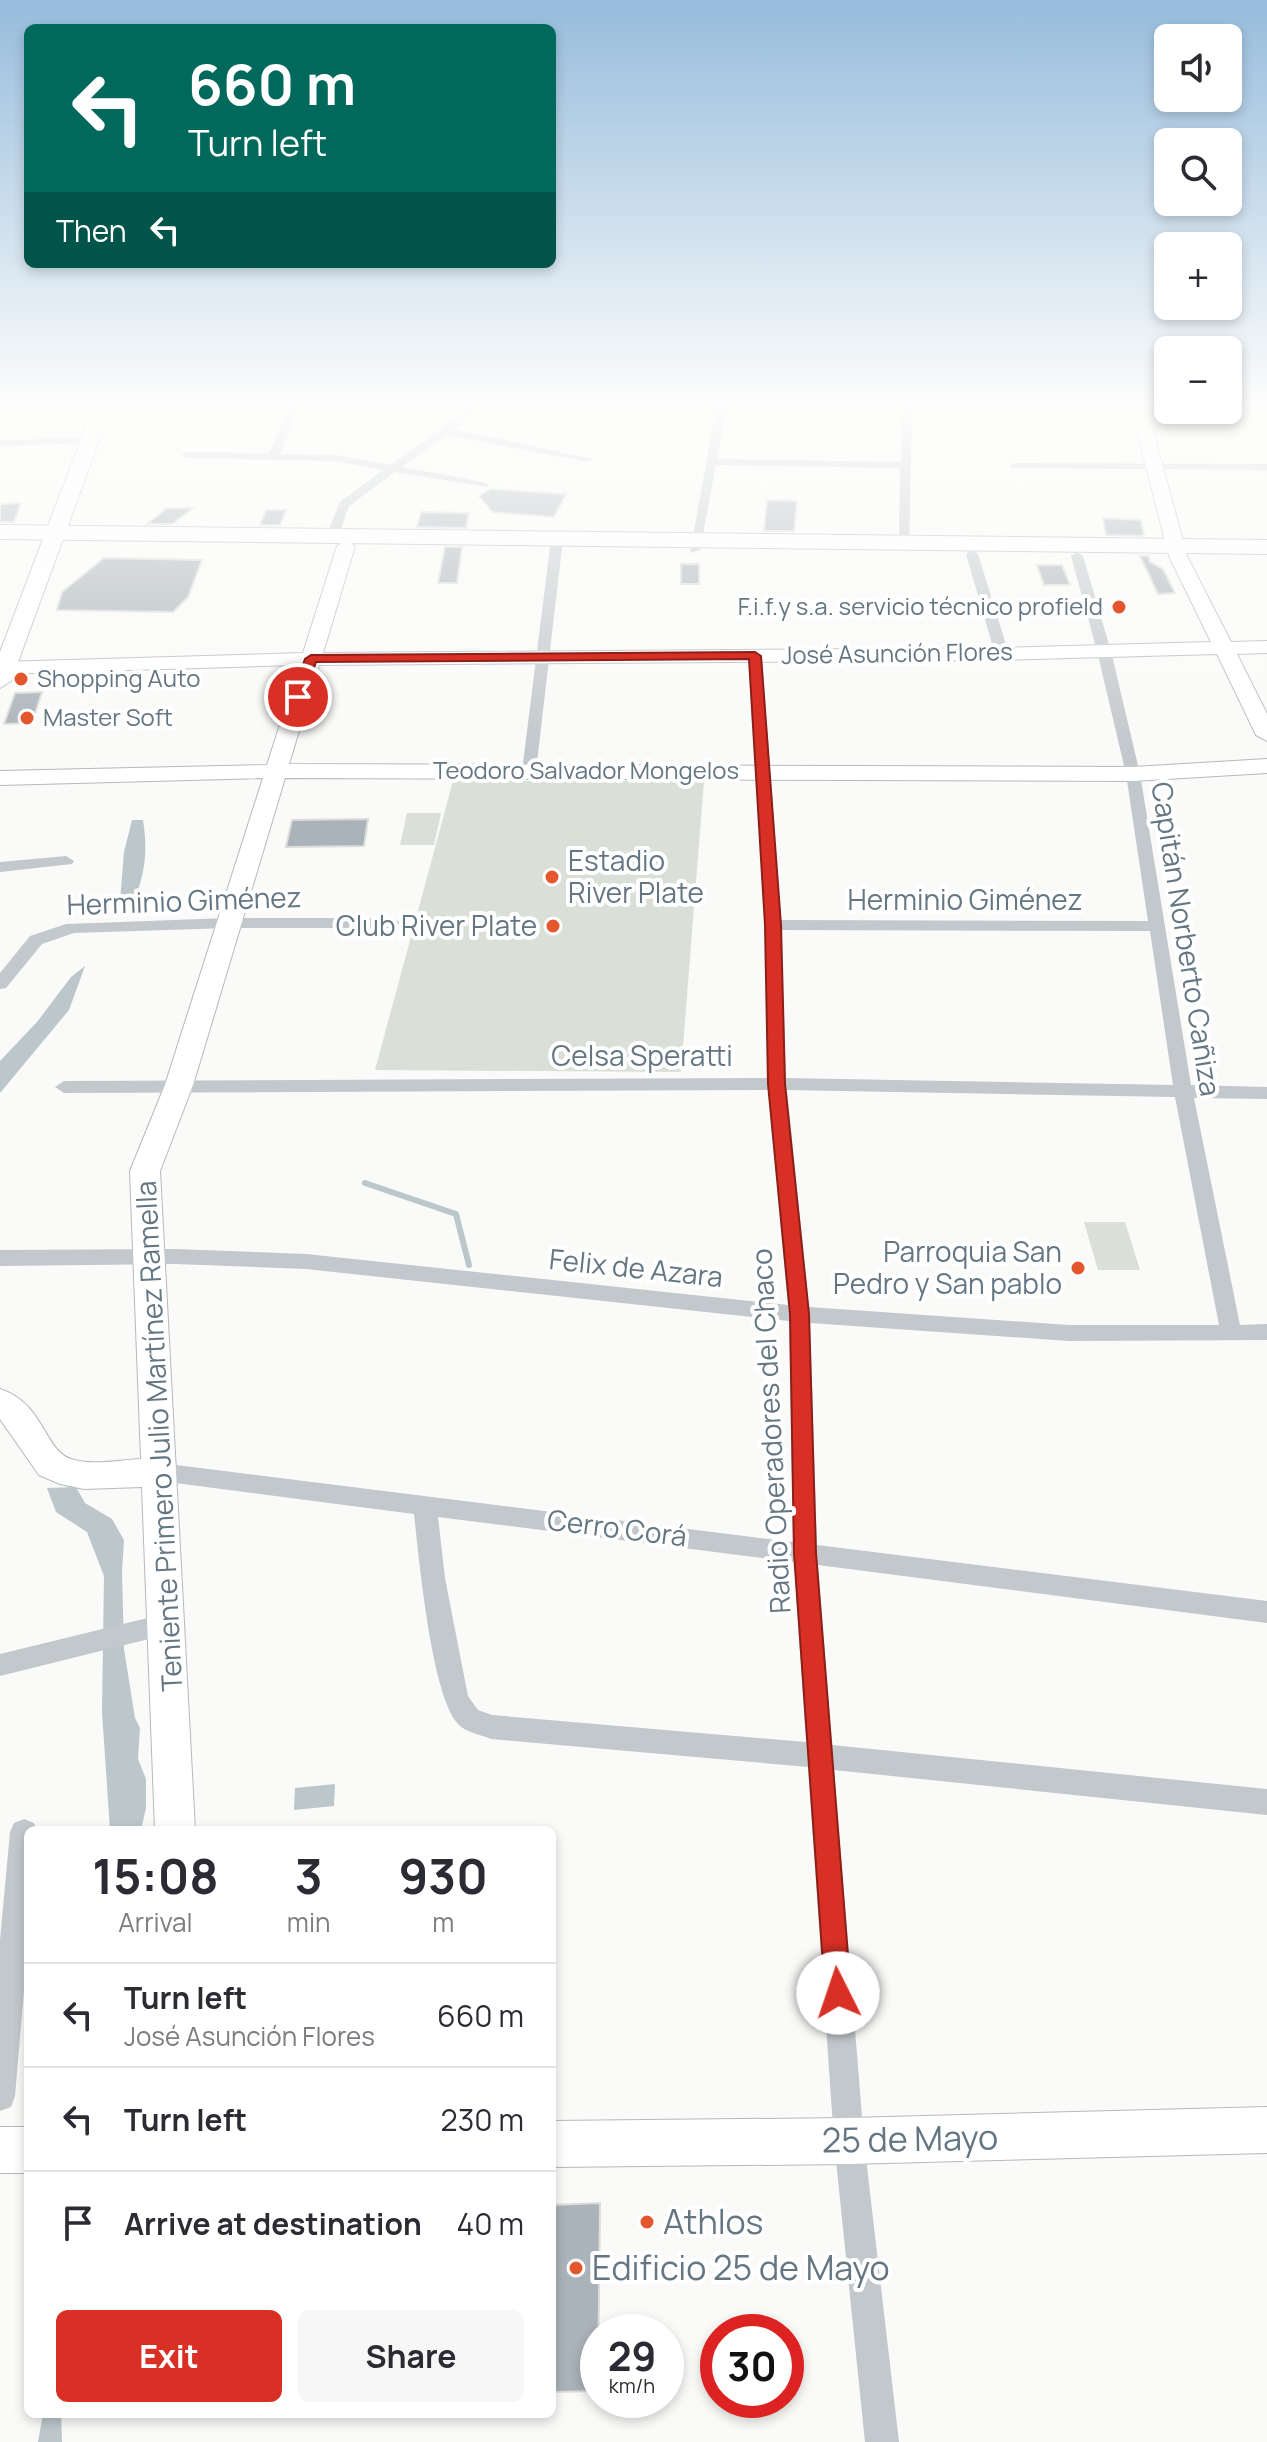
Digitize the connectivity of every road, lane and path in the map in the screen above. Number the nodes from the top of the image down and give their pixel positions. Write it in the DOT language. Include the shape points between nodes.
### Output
graph roads {
  1 [pos="51,522"];
  2 [pos="342,522"];
  3 [pos="699,522"];
  4 [pos="905,522"];
  5 [pos="1169,522"];
  6 [pos="0,532"];
  7 [pos="44,542"];
  8 [pos="339,542"];
  9 [pos="0,543"];
  10 [pos="557,544"];
  11 [pos="905,544"];
  12 [pos="694,546"];
  13 [pos="1267,547"];
  14 [pos="1177,552"];
  15 [pos="972,554"];
  16 [pos="1077,556"];
  17 [pos="1267,557"];
  18 [pos="0,630"];
  19 [pos="1267,647"];
  20 [pos="1221,648"];
  21 [pos="1104,651"];
  22 [pos="1002,654"];
  23 [pos="755,656"];
  24 [pos="542,657"];
  25 [pos="311,659"];
  26 [pos="2,672"];
  27 [pos="1267,735"];
  28 [pos="1267,766"];
  29 [pos="274,771"];
  30 [pos="529,771"];
  31 [pos="763,771"];
  32 [pos="1133,774"];
  33 [pos="0,778"];
  34 [pos="66,861"];
  35 [pos="0,867"];
  36 [pos="229,923"];
  37 [pos="393,923"];
  38 [pos="773,925"];
  39 [pos="1158,926"];
  40 [pos="1,981"];
  41 [pos="777,1084"];
  42 [pos="179,1085"];
  43 [pos="64,1087"];
  44 [pos="1183,1090"];
  45 [pos="1267,1093"];
  46 [pos="148,1255"];
  47 [pos="0,1258"];
  48 [pos="799,1314"];
  49 [pos="1267,1332"];
  50 [pos="1231,1334"];
  51 [pos="0,1402"];
  52 [pos="160,1472"];
  53 [pos="425,1504"];
  54 [pos="805,1553"];
  55 [pos="1267,1612"];
  56 [pos="168,1624"];
  57 [pos="0,1665"];
  58 [pos="821,1756"];
  59 [pos="1267,1802"];
  60 [pos="175,1826"];
  61 [pos="24,1832"];
  62 [pos="0,2096"];
  63 [pos="1267,2130"];
  64 [pos="849,2141"];
  65 [pos="556,2144"];
  66 [pos="0,2150"];
  67 [pos="24,2150"];
  68 [pos="882,2442"];
  1 -- 7 [label="main road"];
  2 -- 8 [label="street"];
  3 -- 12 [label="street"];
  4 -- 11 [label="street"];
  5 -- 14 [label="street"];
  6 -- 7 [label="highway"];
  7 -- 8 [label="highway"];
  7 -- 8 [label="highway"];
  7 -- 9 [label="highway"];
  7 -- 18 [label="main road"];
  7 -- 26 [label="main road"];
  8 -- 10 [label="highway"];
  8 -- 25 [label="street, Teniente Primero Julio Martínez Ramella"];
  10 -- 12 [label="highway"];
  10 -- 24 [label="street"];
  11 -- 12 [label="highway"];
  11 -- 14 [label="highway"];
  12 -- 15 [label="highway"];
  13 -- 14 [label="highway"];
  14 -- 16 [label="highway"];
  14 -- 17 [label="highway"];
  14 -- 20 [label="street"];
  15 -- 16 [label="highway"];
  15 -- 22 [label="street"];
  16 -- 21 [label="street, Capitán Norberto Cañiza"];
  19 -- 20 [label="street, José Asunción Flores"];
  20 -- 21 [label="street, José Asunción Flores"];
  20 -- 27 [label="street"];
  21 -- 22 [label="street, José Asunción Flores"];
  21 -- 32 [label="street, Capitán Norberto Cañiza"];
  22 -- 23 [label="street, José Asunción Flores"];
  23 -- 24 [label="street, José Asunción Flores"];
  23 -- 31 [label="street, Radio Operadores del Chaco"];
  24 -- 25 [label="street, José Asunción Flores"];
  24 -- 30 [label="street"];
  25 -- 26 [label="street, José Asunción Flores"];
  25 -- 29 [label="street, Teniente Primero Julio Martínez Ramella"];
  28 -- 32 [label="street, Teodoro Salvador Mongelos"];
  29 -- 30 [label="street, Teodoro Salvador Mongelos"];
  29 -- 33 [label="street, Teodoro Salvador Mongelos"];
  29 -- 36 [label="street, Teniente Primero Julio Martínez Ramella"];
  30 -- 31 [label="street, Teodoro Salvador Mongelos"];
  31 -- 32 [label="street, Teodoro Salvador Mongelos"];
  31 -- 38 [label="street, Radio Operadores del Chaco"];
  32 -- 39 [label="street, Capitán Norberto Cañiza"];
  34 -- 35 [label="street"];
  36 -- 37 [label="street, Herminio Giménez"];
  36 -- 40 [label="street, Herminio Giménez" via="61,930 28,947"];
  36 -- 42 [label="street, Teniente Primero Julio Martínez Ramella"];
  38 -- 39 [label="street, Herminio Giménez"];
  38 -- 41 [label="street, Radio Operadores del Chaco"];
  39 -- 44 [label="street, Capitán Norberto Cañiza"];
  41 -- 42 [label="street, Celsa Speratti"];
  41 -- 44 [label="street, Celsa Speratti"];
  41 -- 48 [label="street, Radio Operadores del Chaco"];
  42 -- 43 [label="street, Celsa Speratti"];
  42 -- 46 [label="street, Teniente Primero Julio Martínez Ramella" via="145,1171"];
  44 -- 45 [label="street, Celsa Speratti"];
  44 -- 50 [label="street, Capitán Norberto Cañiza"];
  46 -- 47 [label="street, Felix de Azara"];
  46 -- 48 [label="street, Felix de Azara" via="283,1260"];
  46 -- 52 [label="street, Teniente Primero Julio Martínez Ramella"];
  48 -- 50 [label="street, Felix de Azara" via="1036,1334"];
  48 -- 54 [label="street, Radio Operadores del Chaco"];
  49 -- 50 [label="street, Felix de Azara"];
  51 -- 52 [label="street, Cerro Corá" via="18,1414 47,1463 57,1470"];
  52 -- 53 [label="street, Cerro Corá"];
  52 -- 56 [label="street, Teniente Primero Julio Martínez Ramella"];
  53 -- 54 [label="street, Cerro Corá"];
  53 -- 58 [label="street" via="456,1700 469,1718 491,1727 590,1738"];
  54 -- 55 [label="street, Cerro Corá"];
  54 -- 58 [label="street, Radio Operadores del Chaco"];
  56 -- 57 [label="street"];
  56 -- 60 [label="street, Teniente Primero Julio Martínez Ramella"];
  58 -- 59 [label="street"];
  58 -- 64 [label="street, Radio Operadores del Chaco"];
  61 -- 62 [label="street"];
  63 -- 64 [label="street, 25 de Mayo"];
  64 -- 65 [label="street, 25 de Mayo"];
  64 -- 68 [label="street, Radio Operadores del Chaco"];
  66 -- 67 [label="street"];
}
